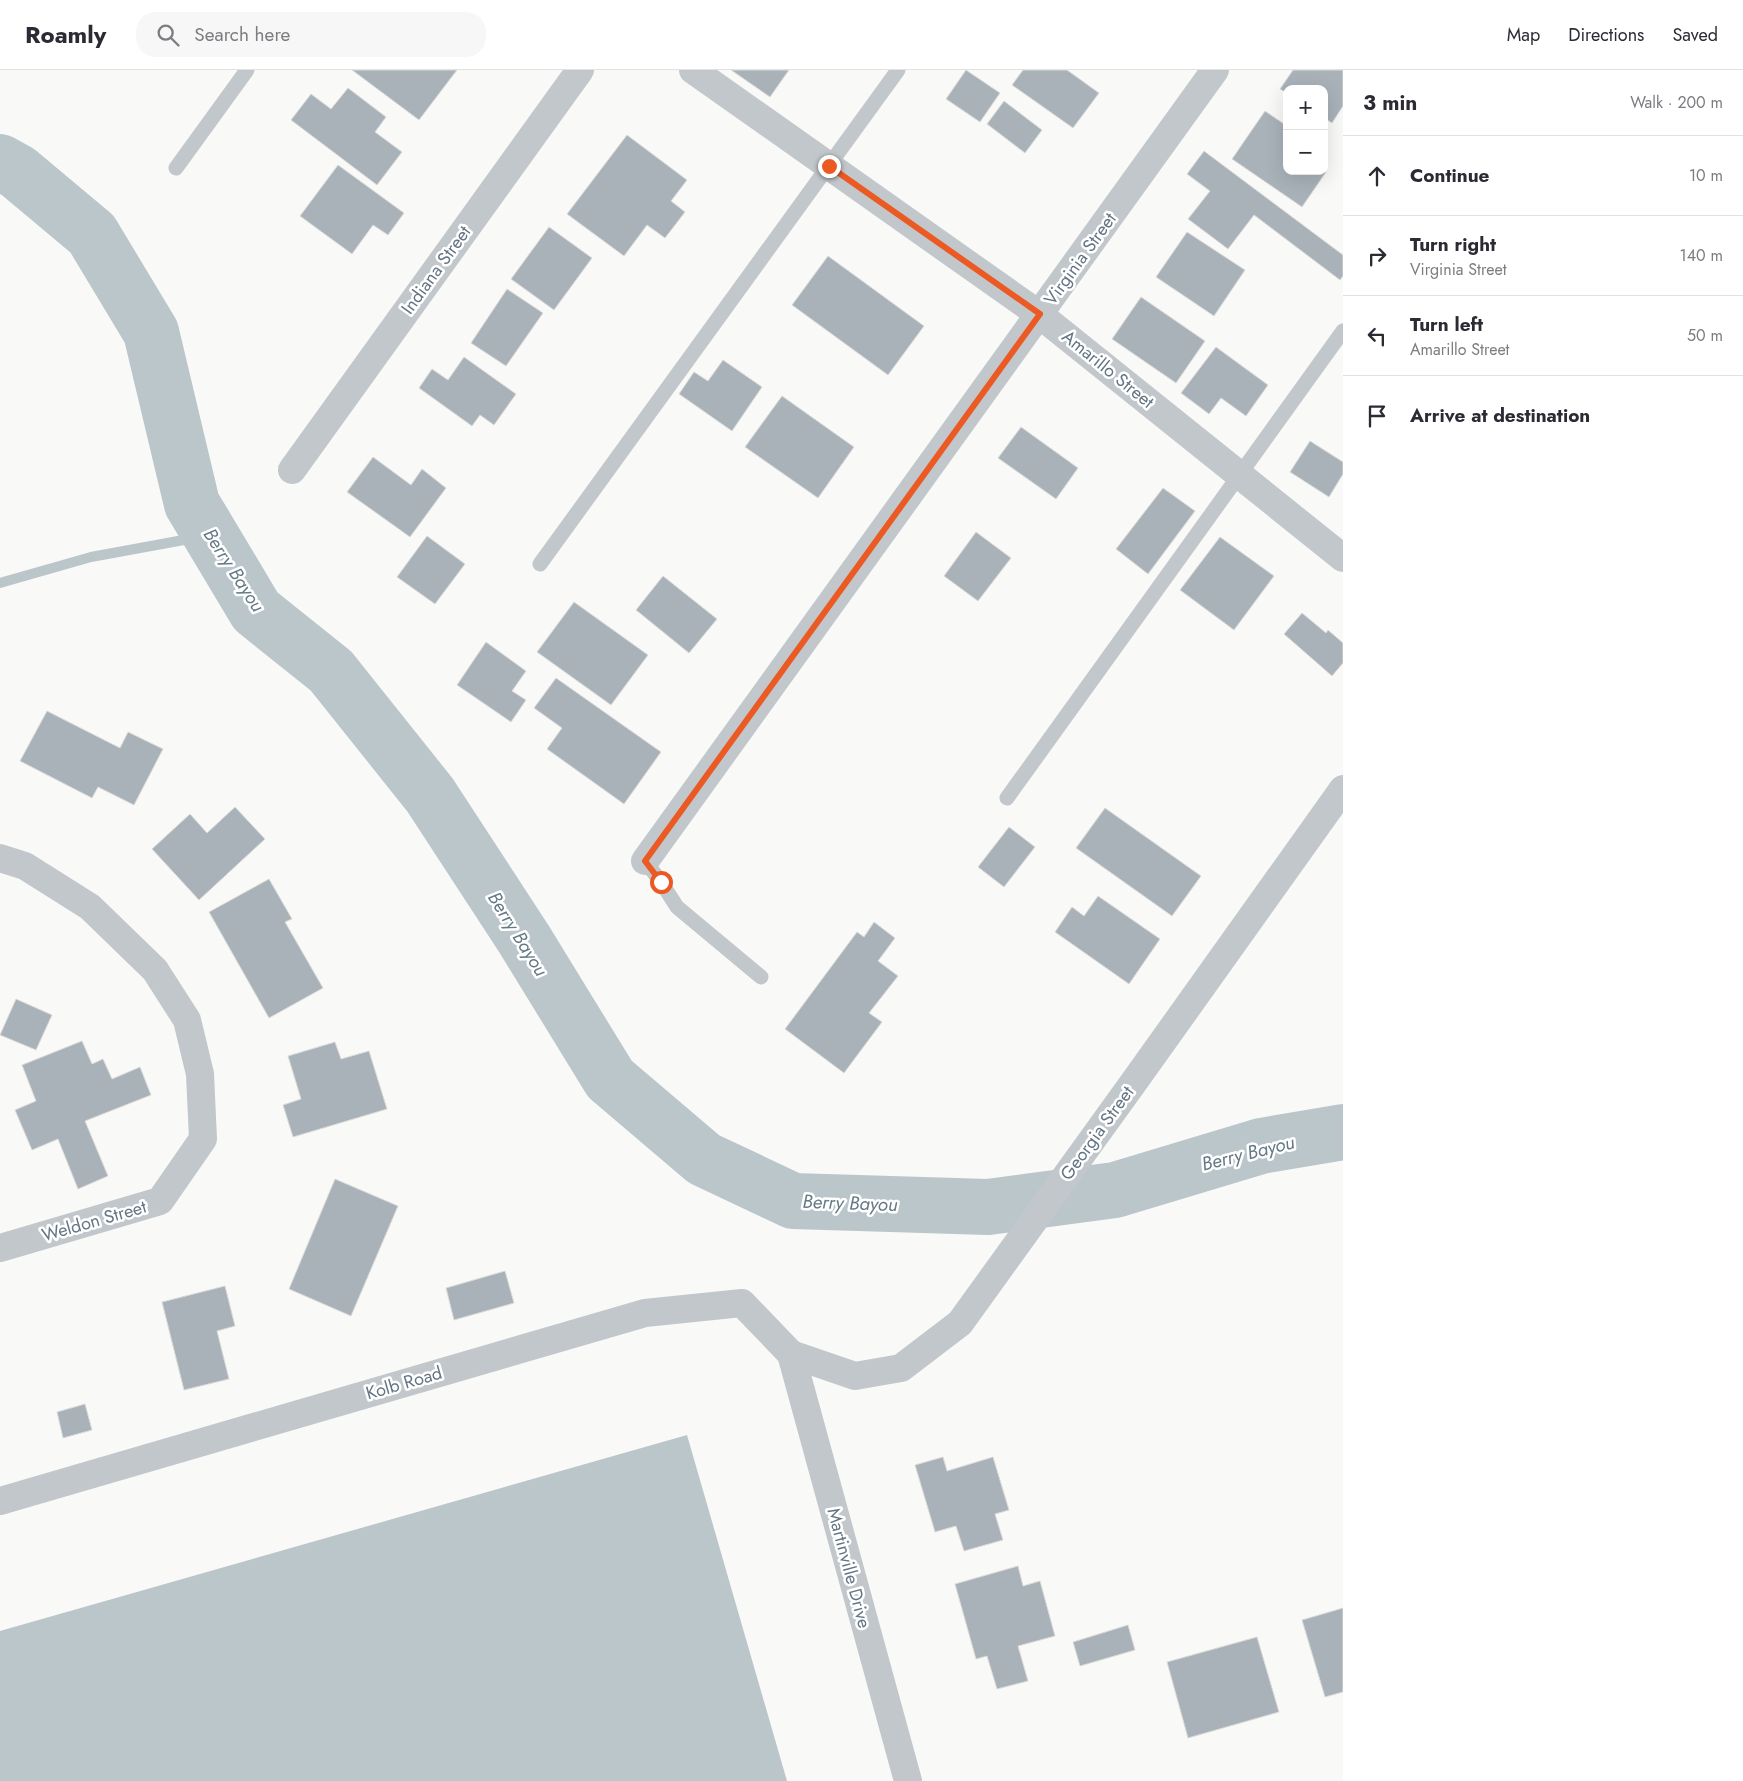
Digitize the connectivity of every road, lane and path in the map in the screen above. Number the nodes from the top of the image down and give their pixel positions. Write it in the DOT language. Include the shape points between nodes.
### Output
graph roads {
  1 [pos="247,70"];
  2 [pos="580,70"];
  3 [pos="693,70"];
  4 [pos="898,70"];
  5 [pos="1215,70"];
  6 [pos="829,166"];
  7 [pos="176,168"];
  8 [pos="1040,314"];
  9 [pos="1343,330"];
  10 [pos="292,470"];
  11 [pos="1240,475"];
  12 [pos="1343,558"];
  13 [pos="540,564"];
  14 [pos="1343,789"];
  15 [pos="1006,798"];
  16 [pos="0,858"];
  17 [pos="645,861"];
  18 [pos="761,977"];
  19 [pos="0,1248"];
  20 [pos="791,1354"];
  21 [pos="0,1501"];
  22 [pos="908,1781"];
  1 -- 7 [label="lane"];
  2 -- 10 [label="street, Indiana Street"];
  3 -- 6 [label="street, Amarillo Street"];
  4 -- 6 [label="lane"];
  5 -- 8 [label="street, Virginia Street"];
  6 -- 8 [label="street, Amarillo Street"];
  6 -- 13 [label="lane"];
  8 -- 11 [label="street, Amarillo Street"];
  8 -- 17 [label="street, Virginia Street"];
  9 -- 11 [label="lane"];
  11 -- 12 [label="street, Amarillo Street"];
  11 -- 15 [label="lane"];
  14 -- 20 [label="street, Georgia Street" via="960,1323 902,1368 855,1376"];
  16 -- 19 [label="street, Weldon Street" via="25,866 90,907 155,970 187,1020 200,1074 203,1140 160,1201"];
  17 -- 18 [label="lane" via="677,907"];
  20 -- 21 [label="street, Kolb Road" via="742,1303 645,1313"];
  20 -- 22 [label="street, Martinville Drive"];
}
